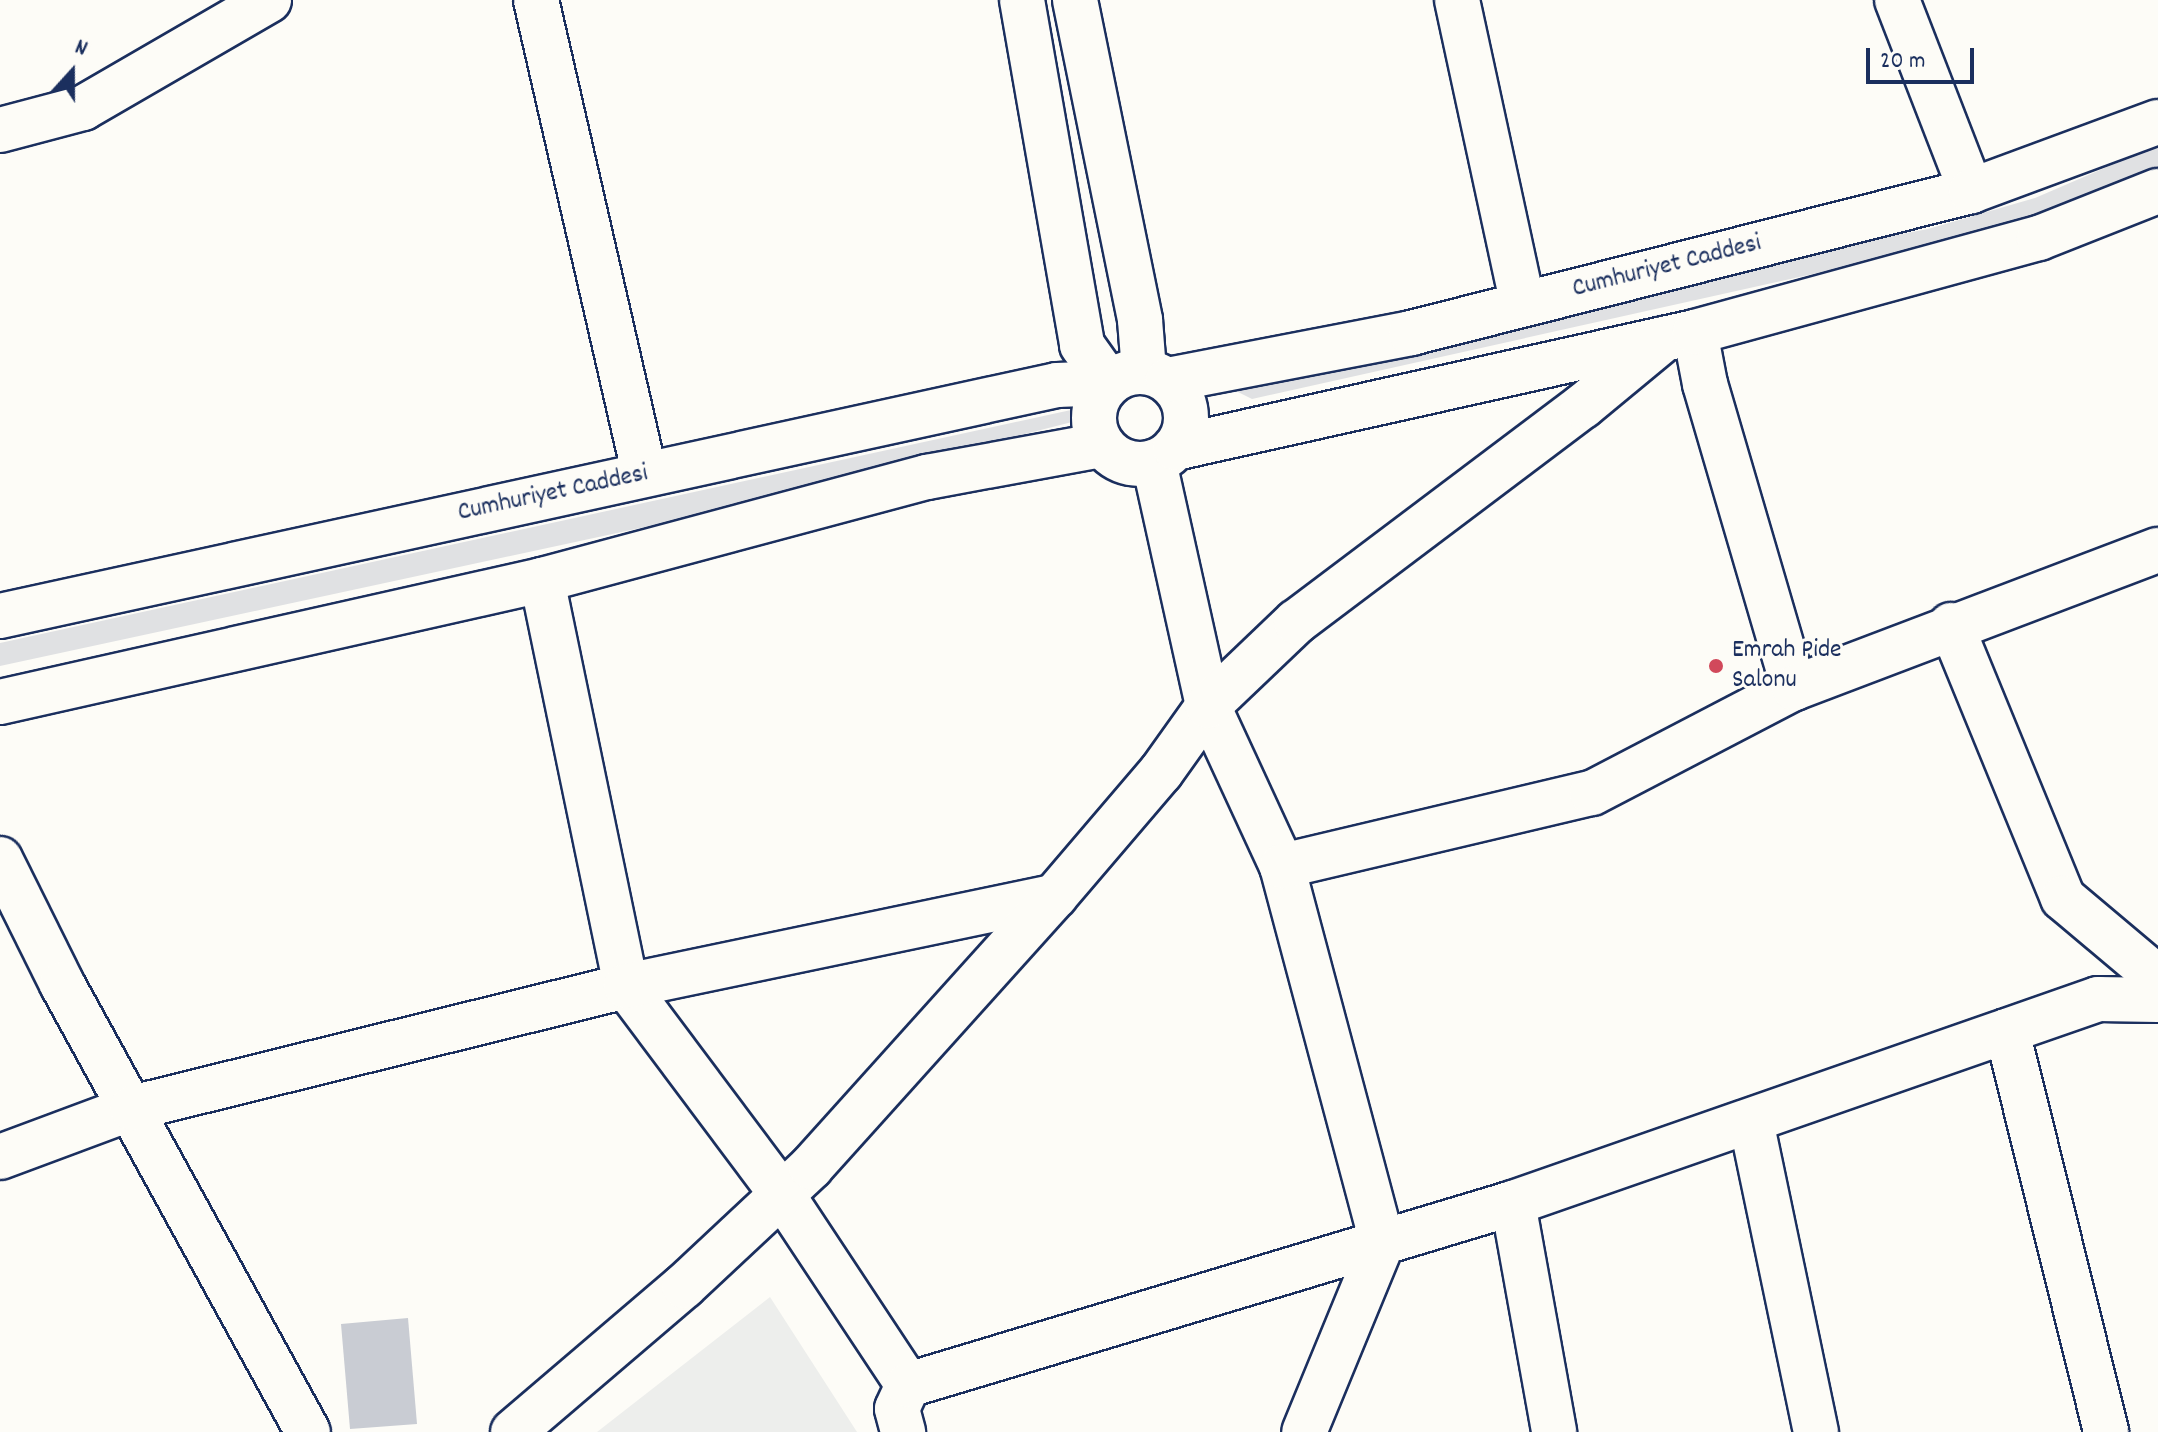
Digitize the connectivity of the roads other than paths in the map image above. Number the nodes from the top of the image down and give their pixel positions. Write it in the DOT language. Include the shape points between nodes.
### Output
graph roads {
  1 [pos="269,0"];
  2 [pos="536,0"];
  3 [pos="1022,0"];
  4 [pos="1075,0"];
  5 [pos="1457,0"];
  6 [pos="1897,0"];
  7 [pos="2158,122"];
  8 [pos="0,130"];
  9 [pos="1971,191"];
  10 [pos="2158,191"];
  11 [pos="1523,304"];
  12 [pos="1679,335"];
  13 [pos="1140,378"];
  14 [pos="1102,445"];
  15 [pos="1165,455"];
  16 [pos="644,473"];
  17 [pos="2158,550"];
  18 [pos="542,580"];
  19 [pos="0,616"];
  20 [pos="1951,625"];
  21 [pos="1794,688"];
  22 [pos="0,702"];
  23 [pos="1208,706"];
  24 [pos="0,859"];
  25 [pos="1282,866"];
  26 [pos="1055,896"];
  27 [pos="2158,978"];
  28 [pos="626,986"];
  29 [pos="2158,1000"];
  30 [pos="2007,1031"];
  31 [pos="132,1108"];
  32 [pos="1751,1121"];
  33 [pos="0,1157"];
  34 [pos="783,1196"];
  35 [pos="1513,1203"];
  36 [pos="1382,1243"];
  37 [pos="908,1385"];
  38 [pos="308,1432"];
  39 [pos="513,1432"];
  40 [pos="903,1432"];
  41 [pos="1304,1432"];
  42 [pos="1554,1432"];
  43 [pos="1816,1432"];
  44 [pos="2106,1432"];
  1 -- 8 [label="street" via="83,108"];
  2 -- 16 [label="street"];
  3 -- 13 [label="street" via="1082,345"];
  4 -- 13 [label="street" via="1140,320"];
  5 -- 11 [label="street"];
  6 -- 9 [label="street"];
  7 -- 9 [label="street, Cumhuriyet Caddesi"];
  9 -- 11 [label="street, Cumhuriyet Caddesi"];
  10 -- 12 [label="street" via="2039,238"];
  11 -- 13 [label="street, Cumhuriyet Caddesi" via="1411,333"];
  12 -- 15 [label="street"];
  12 -- 21 [label="street"];
  12 -- 23 [label="street" via="1365,565"];
  13 -- 14 [label="street" via="1093,416"];
  13 -- 15 [label="street" via="1186,413"];
  13 -- 16 [label="street, Cumhuriyet Caddesi" via="1057,385"];
  14 -- 15 [label="street" via="1129,463"];
  14 -- 18 [label="street" via="927,477"];
  15 -- 23 [label="street"];
  16 -- 19 [label="street, Cumhuriyet Caddesi"];
  17 -- 20 [label="street"];
  18 -- 22 [label="street"];
  18 -- 28 [label="street"];
  20 -- 21 [label="street"];
  20 -- 27 [label="street" via="2063,898"];
  21 -- 25 [label="street" via="1592,793"];
  23 -- 25 [label="street"];
  23 -- 26 [label="street" via="1161,772"];
  24 -- 31 [label="street"];
  25 -- 36 [label="street"];
  26 -- 28 [label="street"];
  26 -- 34 [label="street"];
  28 -- 31 [label="street"];
  28 -- 34 [label="street"];
  29 -- 30 [label="street" via="2098,999"];
  30 -- 32 [label="street"];
  30 -- 44 [label="street"];
  31 -- 33 [label="street"];
  31 -- 38 [label="street"];
  32 -- 35 [label="street"];
  32 -- 43 [label="street"];
  34 -- 37 [label="street"];
  34 -- 39 [label="street"];
  35 -- 36 [label="street"];
  35 -- 42 [label="street"];
  36 -- 37 [label="street"];
  36 -- 41 [label="street"];
  37 -- 40 [label="street" via="897,1409"];
}
